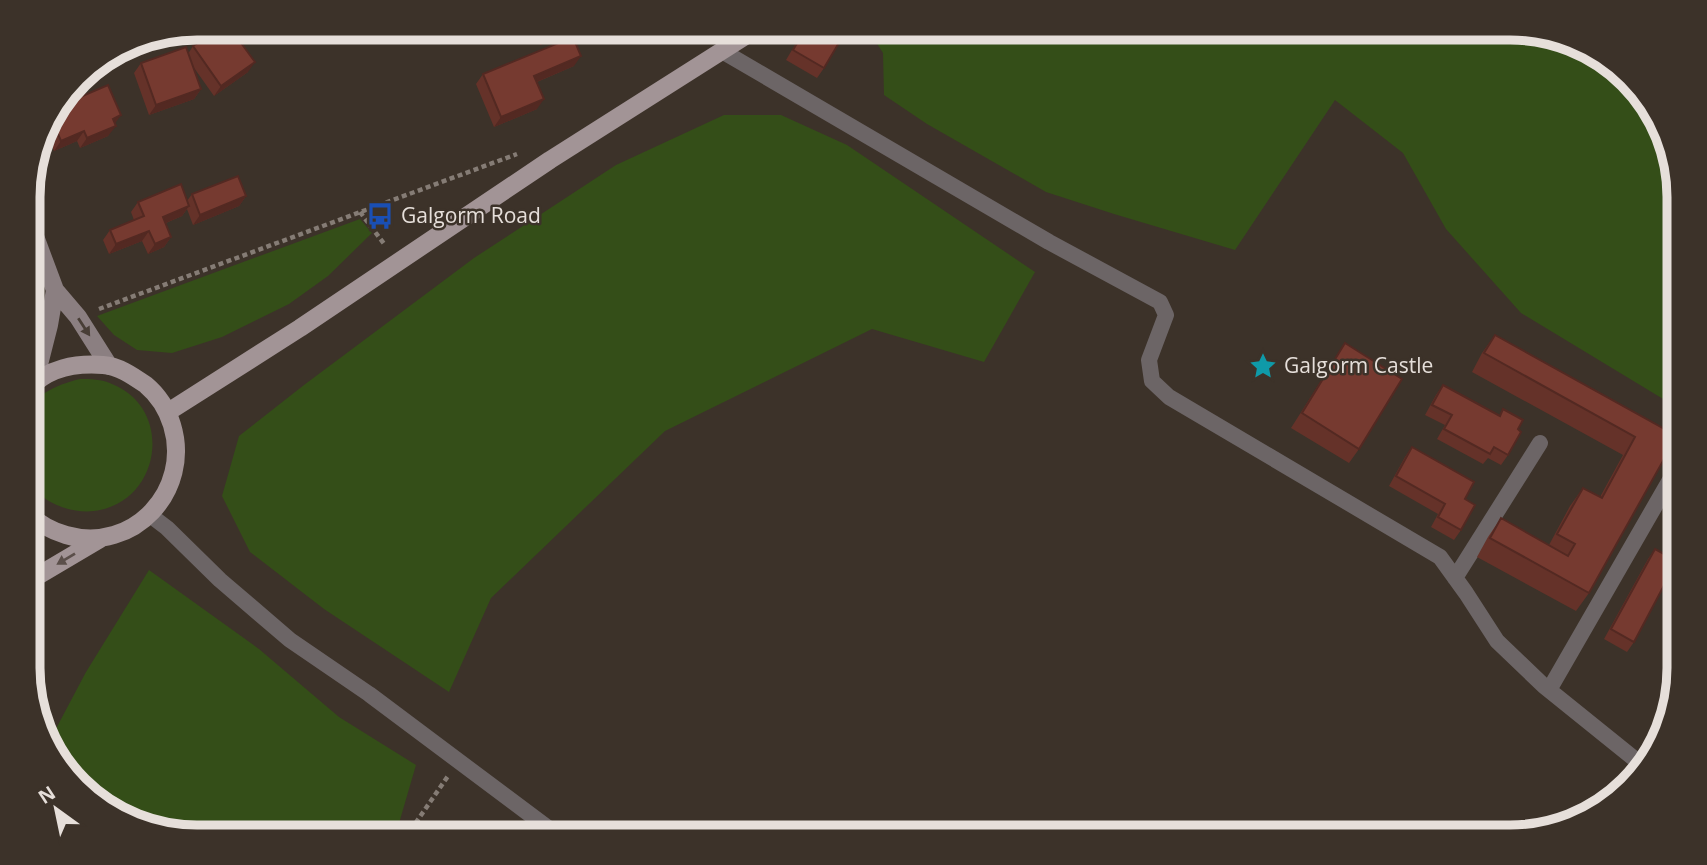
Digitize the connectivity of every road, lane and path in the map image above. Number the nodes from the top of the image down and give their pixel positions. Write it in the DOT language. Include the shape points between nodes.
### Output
graph roads {
  1 [pos="738,41"];
  2 [pos="722,51"];
  3 [pos="551,160"];
  4 [pos="360,212"];
  5 [pos="41,253"];
  6 [pos="399,262"];
  7 [pos="55,290"];
  8 [pos="78,317"];
  9 [pos="41,347"];
  10 [pos="109,366"];
  11 [pos="41,380"];
  12 [pos="168,412"];
  13 [pos="1540,443"];
  14 [pos="1667,485"];
  15 [pos="150,515"];
  16 [pos="40,522"];
  17 [pos="103,538"];
  18 [pos="40,574"];
  19 [pos="1455,578"];
  20 [pos="1549,690"];
  21 [pos="1636,760"];
  22 [pos="459,761"];
  23 [pos="414,825"];
  24 [pos="544,825"];
  1 -- 2 [label="main road"];
  2 -- 3 [label="main road"];
  2 -- 19 [label="lane" via="1160,302 1166,316 1149,360 1152,381 1169,397 1440,557"];
  3 -- 4 [label="path" via="518,153"];
  3 -- 6 [label="main road"];
  4 -- 6 [label="path"];
  4 -- 8 [label="path"];
  5 -- 7 [label="street"];
  6 -- 12 [label="main road"];
  7 -- 8 [label="street"];
  7 -- 9 [label="street"];
  8 -- 10 [label="street, one-way"];
  10 -- 11 [label="main road" via="81,364 56,370"];
  10 -- 12 [label="main road" via="132,374 153,391"];
  12 -- 15 [label="main road" via="176,439 176,467 166,493"];
  13 -- 19 [label="lane"];
  14 -- 20 [label="lane"];
  15 -- 17 [label="main road" via="128,530"];
  15 -- 22 [label="lane" via="290,640"];
  16 -- 17 [label="main road" via="77,538"];
  17 -- 18 [label="main road, one-way"];
  19 -- 20 [label="lane" via="1497,641"];
  20 -- 21 [label="lane"];
  22 -- 23 [label="path"];
  22 -- 24 [label="lane"];
}
